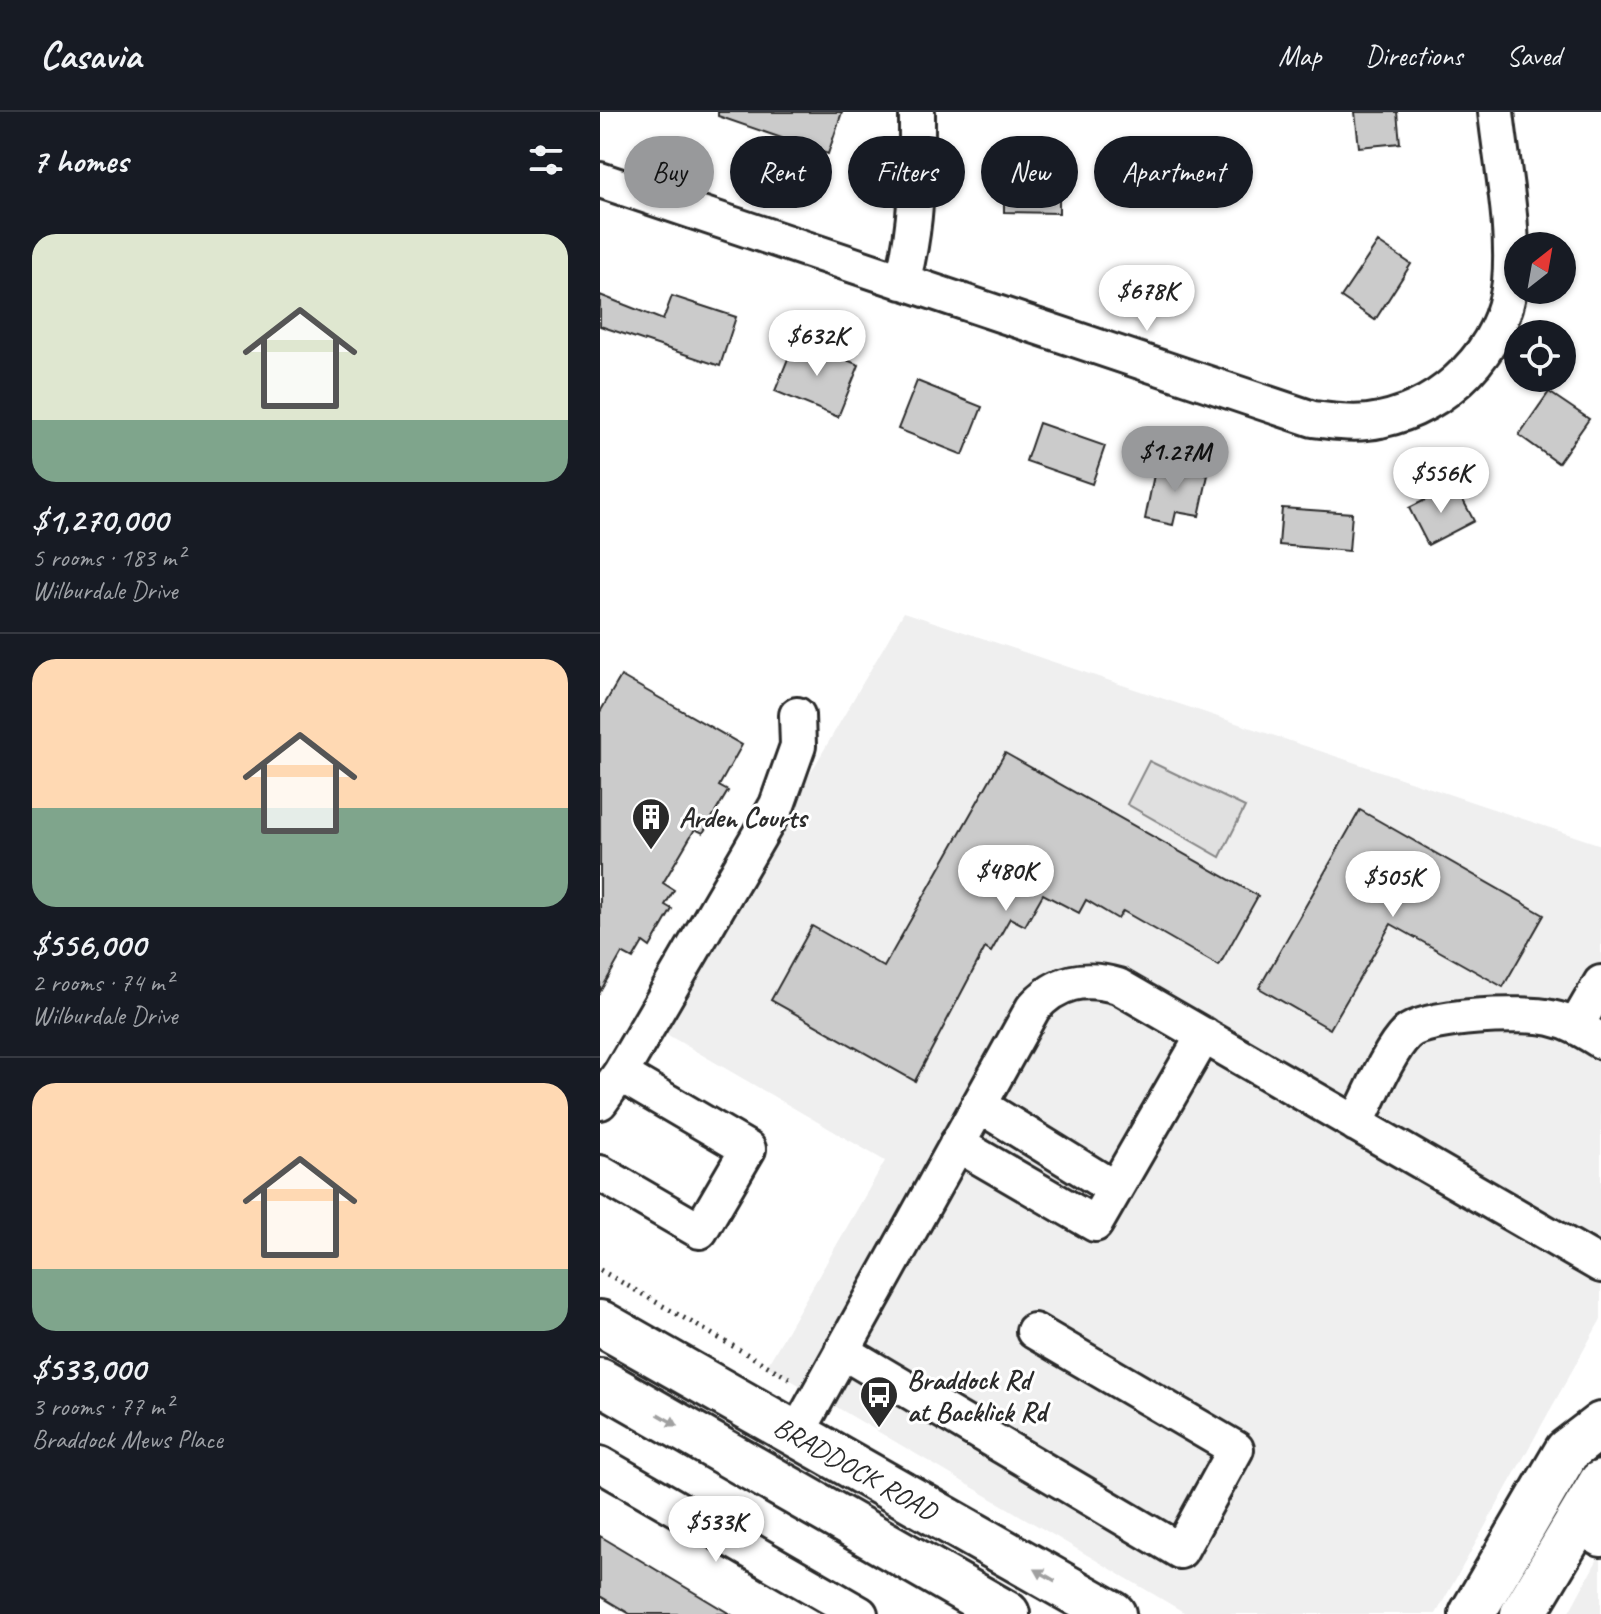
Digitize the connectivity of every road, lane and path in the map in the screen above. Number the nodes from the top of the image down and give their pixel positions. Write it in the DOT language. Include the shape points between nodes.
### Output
graph roads {
  1 [pos="917,112"];
  2 [pos="1496,112"];
  3 [pos="600,180"];
  4 [pos="902,282"];
  5 [pos="797,715"];
  6 [pos="1601,983"];
  7 [pos="1588,1033"];
  8 [pos="1204,1035"];
  9 [pos="620,1074"];
  10 [pos="600,1102"];
  11 [pos="979,1105"];
  12 [pos="1356,1124"];
  13 [pos="957,1144"];
  14 [pos="600,1173"];
  15 [pos="1115,1189"];
  16 [pos="1601,1265"];
  17 [pos="600,1270"];
  18 [pos="600,1323"];
  19 [pos="1034,1331"];
  20 [pos="842,1351"];
  21 [pos="600,1381"];
  22 [pos="801,1385"];
  23 [pos="1601,1425"];
  24 [pos="796,1435"];
  25 [pos="600,1464"];
  26 [pos="1601,1483"];
  27 [pos="1588,1532"];
  28 [pos="1534,1610"];
  29 [pos="860,1614"];
  30 [pos="1007,1614"];
  31 [pos="1113,1614"];
  32 [pos="1472,1614"];
  1 -- 4 [label="street" via="917,202"];
  2 -- 4 [label="street" via="1512,254 1501,319 1464,375 1428,402 1379,421 1313,419"];
  3 -- 4 [label="street"];
  5 -- 9 [label="street" via="798,746 777,805"];
  6 -- 7 [label="street"];
  7 -- 12 [label="street" via="1552,1018 1523,1016 1420,1027 1401,1040"];
  8 -- 11 [label="street" via="1118,986 1065,983 1033,1008"];
  8 -- 12 [label="street"];
  8 -- 15 [label="street"];
  9 -- 10 [label="street"];
  9 -- 14 [label="street" via="748,1149 700,1231"];
  11 -- 13 [label="street"];
  11 -- 15 [label="street"];
  12 -- 16 [label="street"];
  13 -- 15 [label="street" via="1095,1224"];
  13 -- 20 [label="street"];
  17 -- 22 [label="path"];
  18 -- 24 [label="main road, BRADDOCK ROAD"];
  19 -- 20 [label="street" via="1236,1449 1180,1551"];
  20 -- 24 [label="street"];
  21 -- 30 [label="main road, BRADDOCK ROAD, one-way"];
  23 -- 32 [label="main road" via="1567,1451"];
  31 -- 24 [label="main road, BRADDOCK ROAD, one-way"];
  25 -- 29 [label="street"];
  26 -- 27 [label="main road"];
  27 -- 28 [label="main road"];
}
